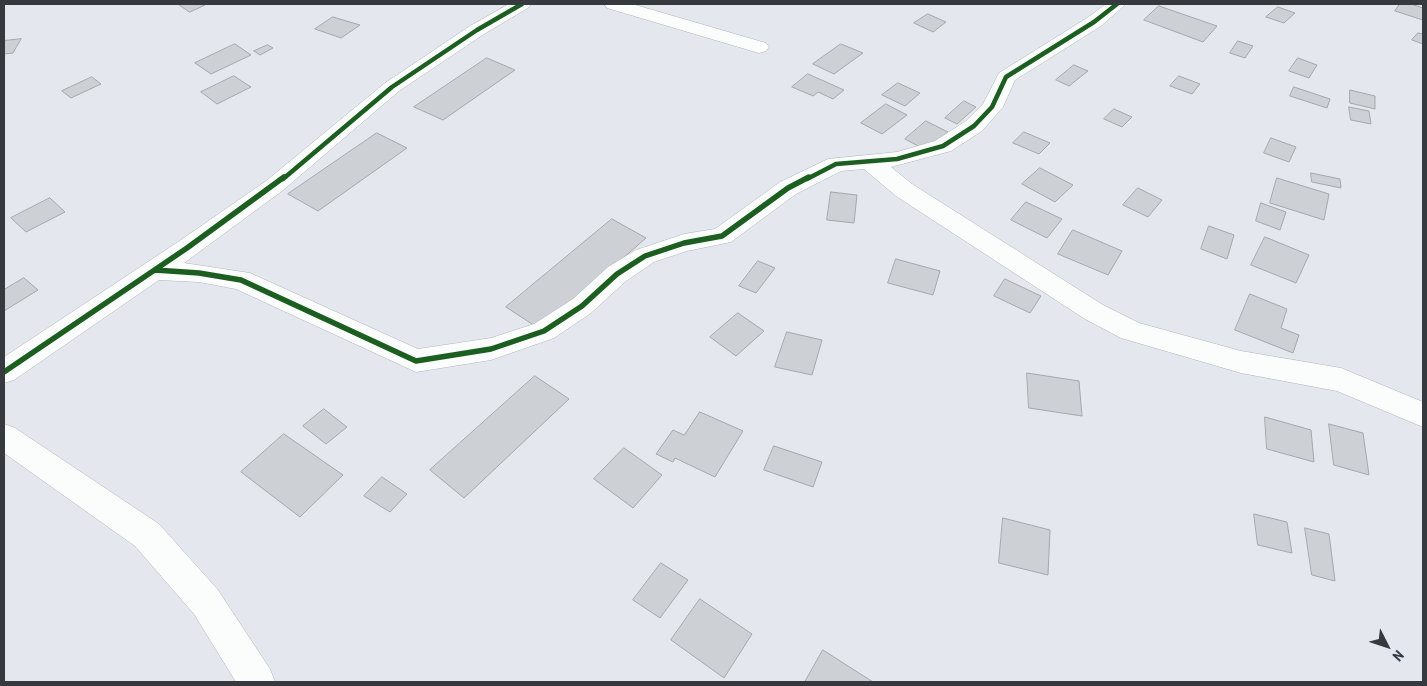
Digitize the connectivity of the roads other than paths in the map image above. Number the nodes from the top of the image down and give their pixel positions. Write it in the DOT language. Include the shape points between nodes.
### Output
graph roads {
  1 [pos="522,4"];
  2 [pos="613,4"];
  3 [pos="1117,4"];
  4 [pos="759,47"];
  5 [pos="869,161"];
  6 [pos="155,270"];
  7 [pos="4,372"];
  8 [pos="1423,415"];
  9 [pos="4,437"];
  10 [pos="257,682"];
  1 -- 6 [label="street" via="392,87 274,186"];
  2 -- 4 [label="street"];
  3 -- 5 [label="street" via="1006,77 992,107 974,126 943,146 897,159"];
  5 -- 6 [label="street" via="836,164 788,188 722,236 684,243 645,256 617,274 582,306 544,331 491,349 416,361 241,280"];
  5 -- 8 [label="street" via="904,190 1094,312 1131,330 1241,362 1340,380"];
  6 -- 7 [label="street"];
  9 -- 10 [label="street" via="147,535 206,602"];
}
